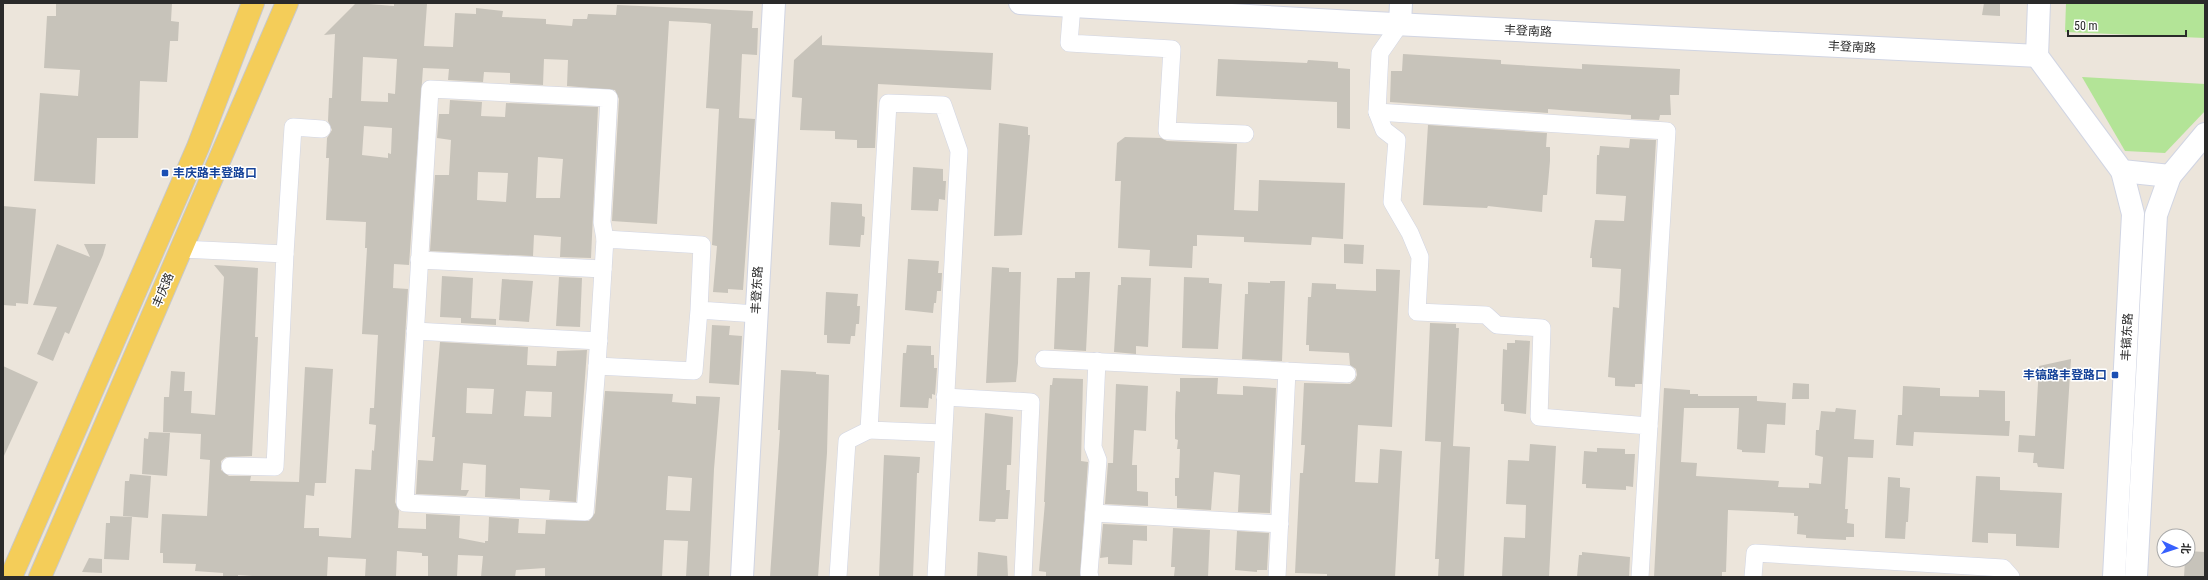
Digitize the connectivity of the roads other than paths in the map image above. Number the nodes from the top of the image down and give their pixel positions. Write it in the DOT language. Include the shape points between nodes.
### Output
graph roads {
  1 [pos="253,3"];
  2 [pos="287,3"];
  3 [pos="774,3"];
  4 [pos="1020,3"];
  5 [pos="1288,3"];
  6 [pos="2039,3"];
  7 [pos="1072,6"];
  8 [pos="1401,12"];
  9 [pos="2037,51"];
  10 [pos="1377,112"];
  11 [pos="322,129"];
  12 [pos="1245,134"];
  13 [pos="2205,134"];
  14 [pos="2122,171"];
  15 [pos="2170,176"];
  16 [pos="605,239"];
  17 [pos="181,249"];
  18 [pos="285,254"];
  19 [pos="419,260"];
  20 [pos="603,269"];
  21 [pos="699,310"];
  22 [pos="756,314"];
  23 [pos="415,331"];
  24 [pos="599,342"];
  25 [pos="1044,359"];
  26 [pos="1097,362"];
  27 [pos="597,366"];
  28 [pos="1287,371"];
  29 [pos="1347,374"];
  30 [pos="945,397"];
  31 [pos="1649,426"];
  32 [pos="869,430"];
  33 [pos="943,433"];
  34 [pos="230,466"];
  35 [pos="1094,514"];
  36 [pos="1280,524"];
  37 [pos="11,577"];
  38 [pos="40,577"];
  39 [pos="742,577"];
  40 [pos="838,577"];
  41 [pos="936,577"];
  42 [pos="1023,577"];
  43 [pos="1090,577"];
  44 [pos="1277,577"];
  45 [pos="1640,577"];
  46 [pos="1753,577"];
  47 [pos="2011,577"];
  48 [pos="2114,577"];
  49 [pos="2136,577"];
  1 -- 37 [label="main road" via="198,147"];
  2 -- 17 [label="main road, 丰庆路"];
  3 -- 22 [label="street, 丰登东路"];
  4 -- 7 [label="street, 丰登南路"];
  5 -- 8 [label="street, 丰登南路"];
  6 -- 9 [label="street"];
  7 -- 8 [label="street, 丰登南路"];
  7 -- 12 [label="street" via="1069,43 1172,49 1168,130"];
  8 -- 9 [label="street, 丰登南路"];
  8 -- 10 [label="street" via="1380,53"];
  9 -- 14 [label="street, 丰镐东路"];
  10 -- 31 [label="street" via="1384,130 1397,140 1392,202 1420,257 1417,312 1486,315 1497,325 1542,328 1539,417"];
  10 -- 31 [label="street" via="1667,131"];
  11 -- 18 [label="street" via="293,127"];
  13 -- 15 [label="street, 丰镐东路"];
  14 -- 15 [label="street"];
  14 -- 48 [label="street, 丰镐东路" via="2133,214"];
  15 -- 49 [label="street, 丰镐东路" via="2156,215"];
  16 -- 19 [label="street" via="602,222 610,98 430,89"];
  16 -- 20 [label="street"];
  16 -- 21 [label="street" via="702,245"];
  17 -- 18 [label="street"];
  17 -- 38 [label="main road, 丰庆路"];
  18 -- 34 [label="street" via="275,467"];
  19 -- 20 [label="street"];
  19 -- 23 [label="street"];
  20 -- 24 [label="street"];
  21 -- 22 [label="street"];
  21 -- 27 [label="street" via="694,371"];
  22 -- 39 [label="street, 丰登东路"];
  23 -- 24 [label="street"];
  23 -- 27 [label="street" via="405,503 585,512"];
  24 -- 27 [label="street"];
  25 -- 26 [label="street"];
  26 -- 28 [label="street"];
  26 -- 35 [label="street" via="1093,447 1098,460"];
  28 -- 29 [label="street"];
  28 -- 36 [label="street"];
  30 -- 32 [label="street" via="959,151 943,105 888,103"];
  30 -- 33 [label="street"];
  30 -- 42 [label="street" via="1031,402"];
  31 -- 45 [label="street"];
  32 -- 33 [label="street"];
  32 -- 40 [label="street" via="847,441"];
  33 -- 41 [label="street"];
  35 -- 36 [label="street"];
  35 -- 43 [label="street"];
  36 -- 44 [label="street"];
  46 -- 47 [label="street" via="1755,553 2003,568"];
}
